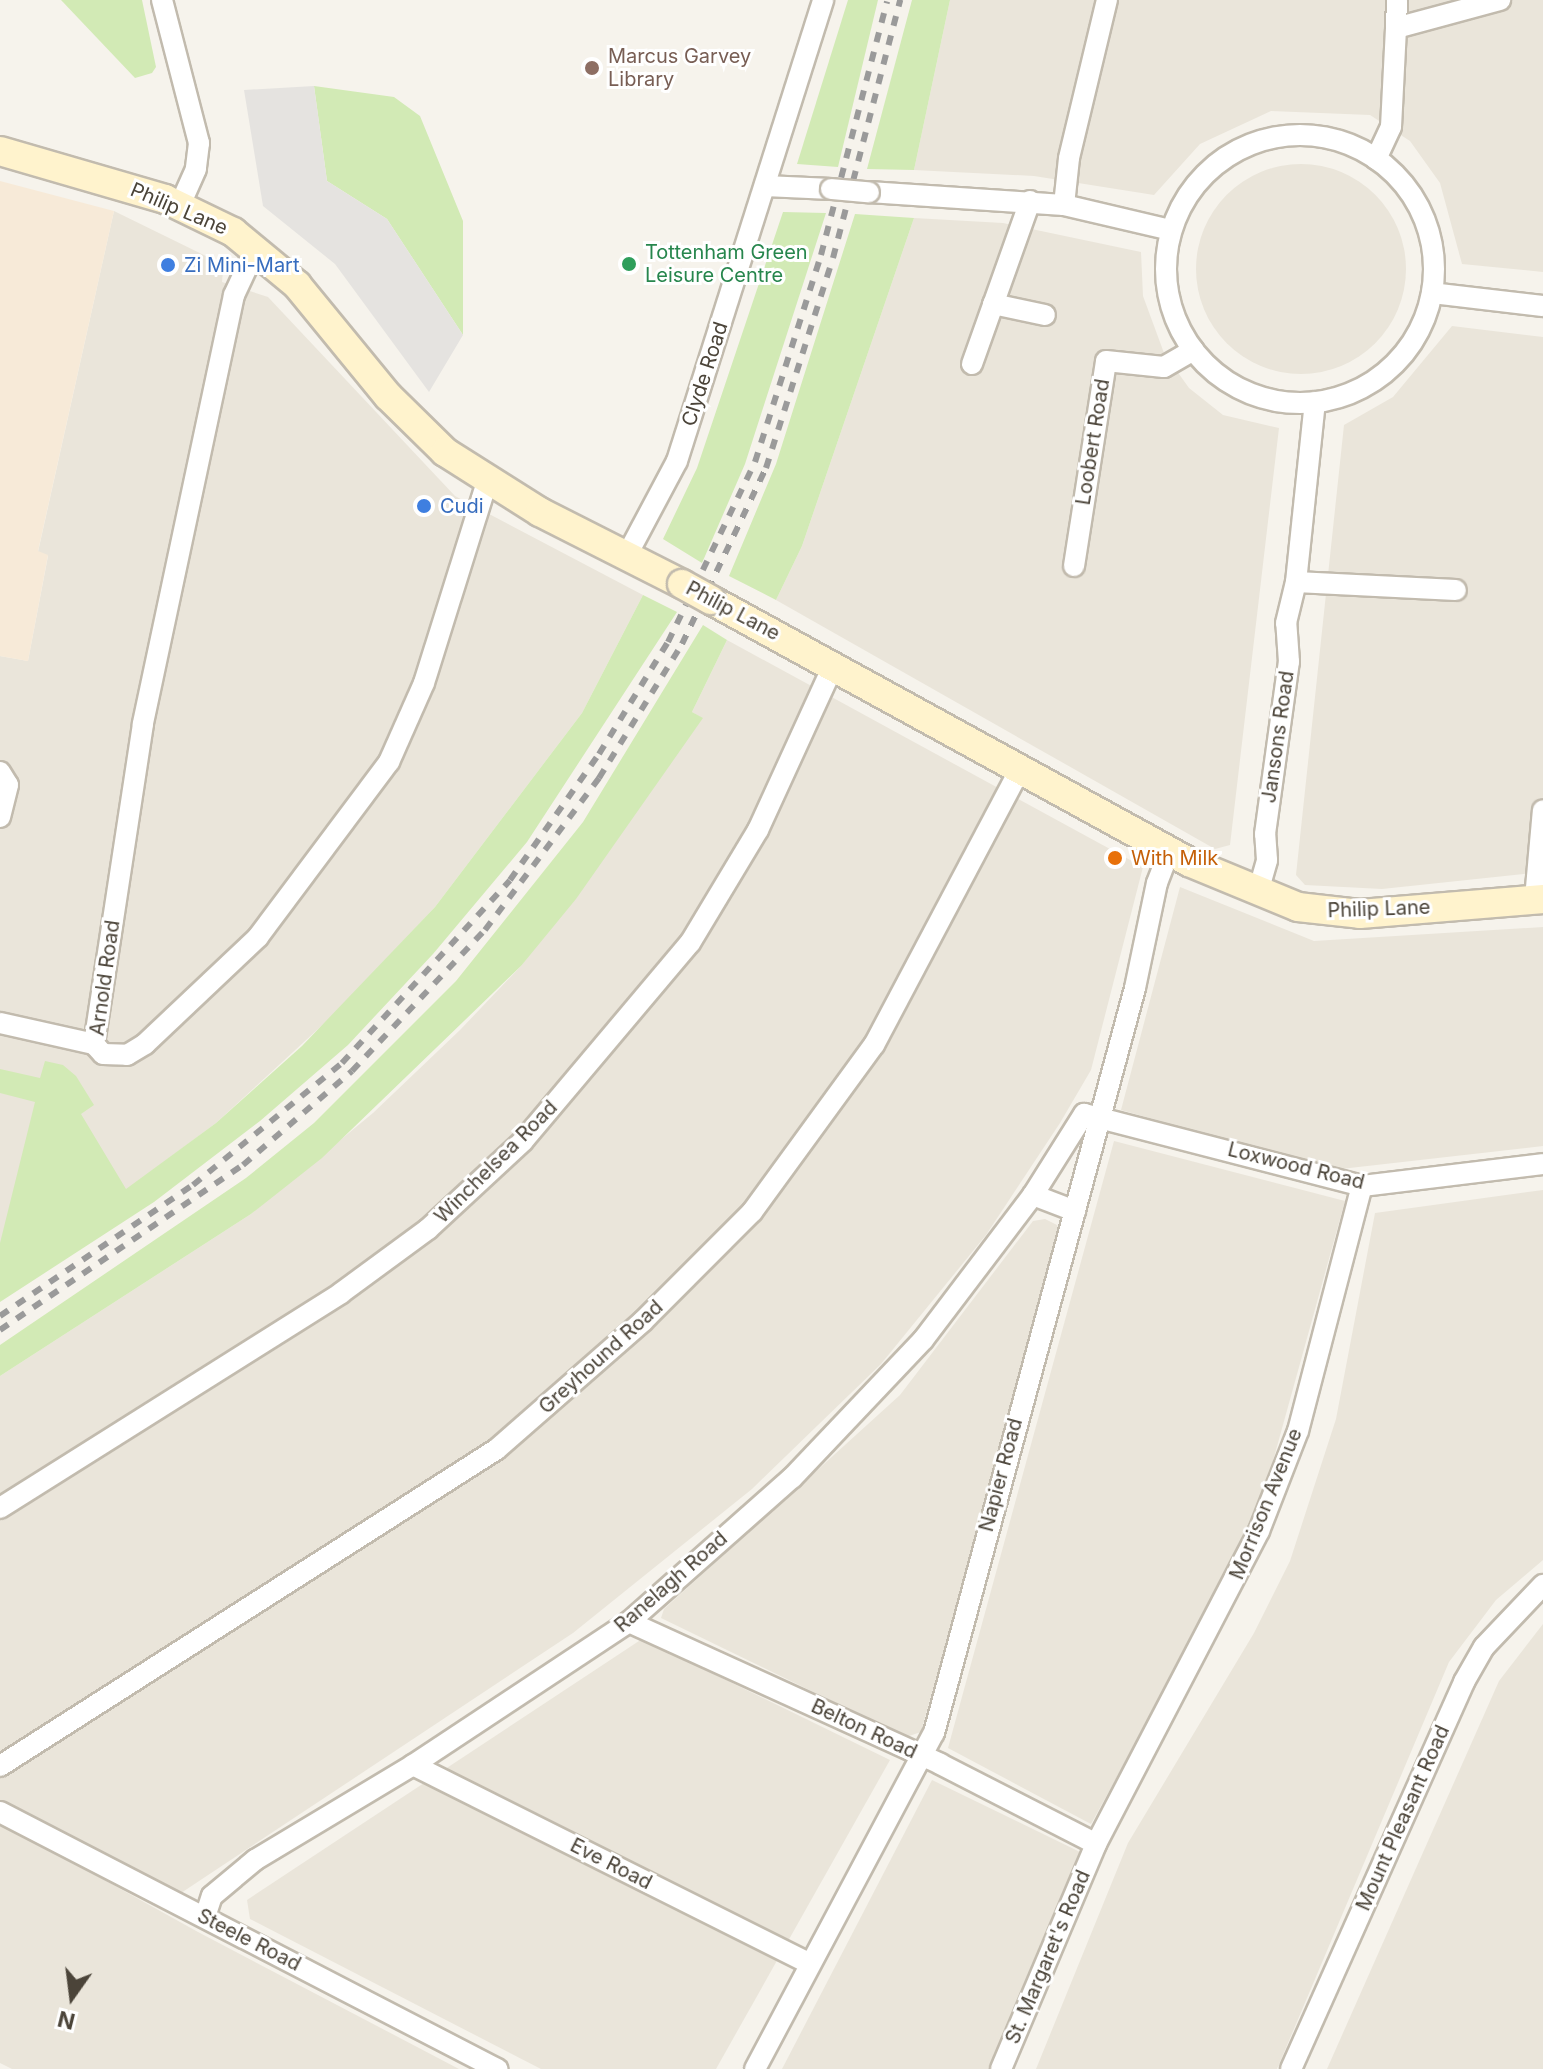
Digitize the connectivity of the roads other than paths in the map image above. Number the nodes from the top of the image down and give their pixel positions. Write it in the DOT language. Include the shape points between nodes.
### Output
graph roads {
  1 [pos="162,0"];
  2 [pos="823,0"];
  3 [pos="1107,0"];
  4 [pos="1397,0"];
  5 [pos="1500,0"];
  6 [pos="1396,28"];
  7 [pos="0,151"];
  8 [pos="1376,159"];
  9 [pos="765,186"];
  10 [pos="1030,201"];
  11 [pos="180,205"];
  12 [pos="1064,205"];
  13 [pos="1171,230"];
  14 [pos="256,248"];
  15 [pos="1432,293"];
  16 [pos="993,304"];
  17 [pos="1543,306"];
  18 [pos="1045,315"];
  19 [pos="1193,350"];
  20 [pos="972,364"];
  21 [pos="1315,402"];
  22 [pos="487,482"];
  23 [pos="627,555"];
  24 [pos="1074,566"];
  25 [pos="1296,582"];
  26 [pos="1456,590"];
  27 [pos="833,666"];
  28 [pos="1020,769"];
  29 [pos="0,772"];
  30 [pos="1543,810"];
  31 [pos="0,817"];
  32 [pos="1169,851"];
  33 [pos="1258,892"];
  34 [pos="1539,899"];
  35 [pos="0,1023"];
  36 [pos="94,1044"];
  37 [pos="1101,1115"];
  38 [pos="1543,1164"];
  39 [pos="1362,1186"];
  40 [pos="1033,1195"];
  41 [pos="1075,1211"];
  42 [pos="0,1508"];
  43 [pos="1543,1585"];
  44 [pos="629,1622"];
  45 [pos="923,1756"];
  46 [pos="413,1765"];
  47 [pos="0,1766"];
  48 [pos="0,1812"];
  49 [pos="1096,1844"];
  50 [pos="205,1917"];
  51 [pos="810,1964"];
  52 [pos="497,2069"];
  53 [pos="755,2069"];
  54 [pos="1001,2069"];
  55 [pos="1291,2069"];
  1 -- 11 [label="street" via="199,143 196,169"];
  2 -- 9 [label="street, Clyde Road"];
  3 -- 12 [label="street" via="1069,158"];
  4 -- 6 [label="street"];
  5 -- 6 [label="street"];
  6 -- 8 [label="street" via="1391,127"];
  7 -- 11 [label="main road, Philip Lane"];
  8 -- 13 [label="street" via="1324,137 1282,136 1255,143 1229,155 1198,182"];
  8 -- 15 [label="street" via="1406,187 1426,224 1433,251"];
  9 -- 10 [label="street, bridge"];
  9 -- 23 [label="street, Clyde Road" via="677,461"];
  10 -- 12 [label="street"];
  10 -- 16 [label="street"];
  11 -- 14 [label="main road, Philip Lane"];
  12 -- 13 [label="street"];
  13 -- 19 [label="street" via="1167,286 1173,314"];
  14 -- 22 [label="main road, Philip Lane" via="297,285 423,433"];
  14 -- 36 [label="street, Arnold Road" via="234,295 143,724"];
  15 -- 17 [label="street"];
  15 -- 21 [label="street" via="1418,333 1392,366 1358,390"];
  16 -- 18 [label="street"];
  16 -- 20 [label="street"];
  19 -- 21 [label="street" via="1213,371 1249,393 1276,401"];
  19 -- 24 [label="street, Loobert Road" via="1164,367 1106,361"];
  21 -- 25 [label="street, Jansons Road"];
  22 -- 23 [label="main road, Philip Lane"];
  22 -- 36 [label="street, Arnold Road" via="424,683 389,762 258,937 209,985 127,1055 103,1054"];
  23 -- 27 [label="main road, Philip Lane, bridge"];
  25 -- 26 [label="street"];
  25 -- 33 [label="street, Jansons Road" via="1286,623 1289,662 1265,834 1267,860"];
  27 -- 28 [label="main road, Philip Lane"];
  27 -- 42 [label="street, Winchelsea Road" via="758,830 690,943 523,1141 428,1229 341,1293"];
  28 -- 32 [label="main road, Philip Lane"];
  28 -- 47 [label="street, Greyhound Road" via="874,1045 752,1212 643,1321 497,1449"];
  29 -- 31 [label="street" via="8,785"];
  30 -- 34 [label="street"];
  32 -- 33 [label="main road, Philip Lane"];
  32 -- 37 [label="street, Napier Road"];
  33 -- 34 [label="main road, Philip Lane" via="1323,913 1360,914"];
  35 -- 36 [label="street"];
  37 -- 39 [label="street, Loxwood Road"];
  37 -- 40 [label="street, Ranelagh Road" via="1084,1114"];
  37 -- 41 [label="street, Napier Road"];
  38 -- 39 [label="street, Loxwood Road"];
  39 -- 49 [label="street, Morrison Avenue" via="1298,1431 1259,1531"];
  40 -- 41 [label="street"];
  40 -- 44 [label="street, Ranelagh Road" via="883,1387 792,1478"];
  41 -- 45 [label="street, Napier Road" via="934,1733"];
  43 -- 55 [label="street, Mount Pleasant Road" via="1484,1647 1464,1682"];
  44 -- 45 [label="street, Belton Road"];
  44 -- 46 [label="street, Ranelagh Road"];
  45 -- 49 [label="street, Belton Road"];
  45 -- 51 [label="street, Napier Road"];
  46 -- 50 [label="street, Ranelagh Road" via="255,1860 212,1896"];
  46 -- 51 [label="street, Eve Road"];
  48 -- 50 [label="street, Steele Road"];
  49 -- 54 [label="street, St. Margaret's Road"];
  50 -- 52 [label="street, Steele Road"];
  51 -- 53 [label="street, Napier Road"];
}
